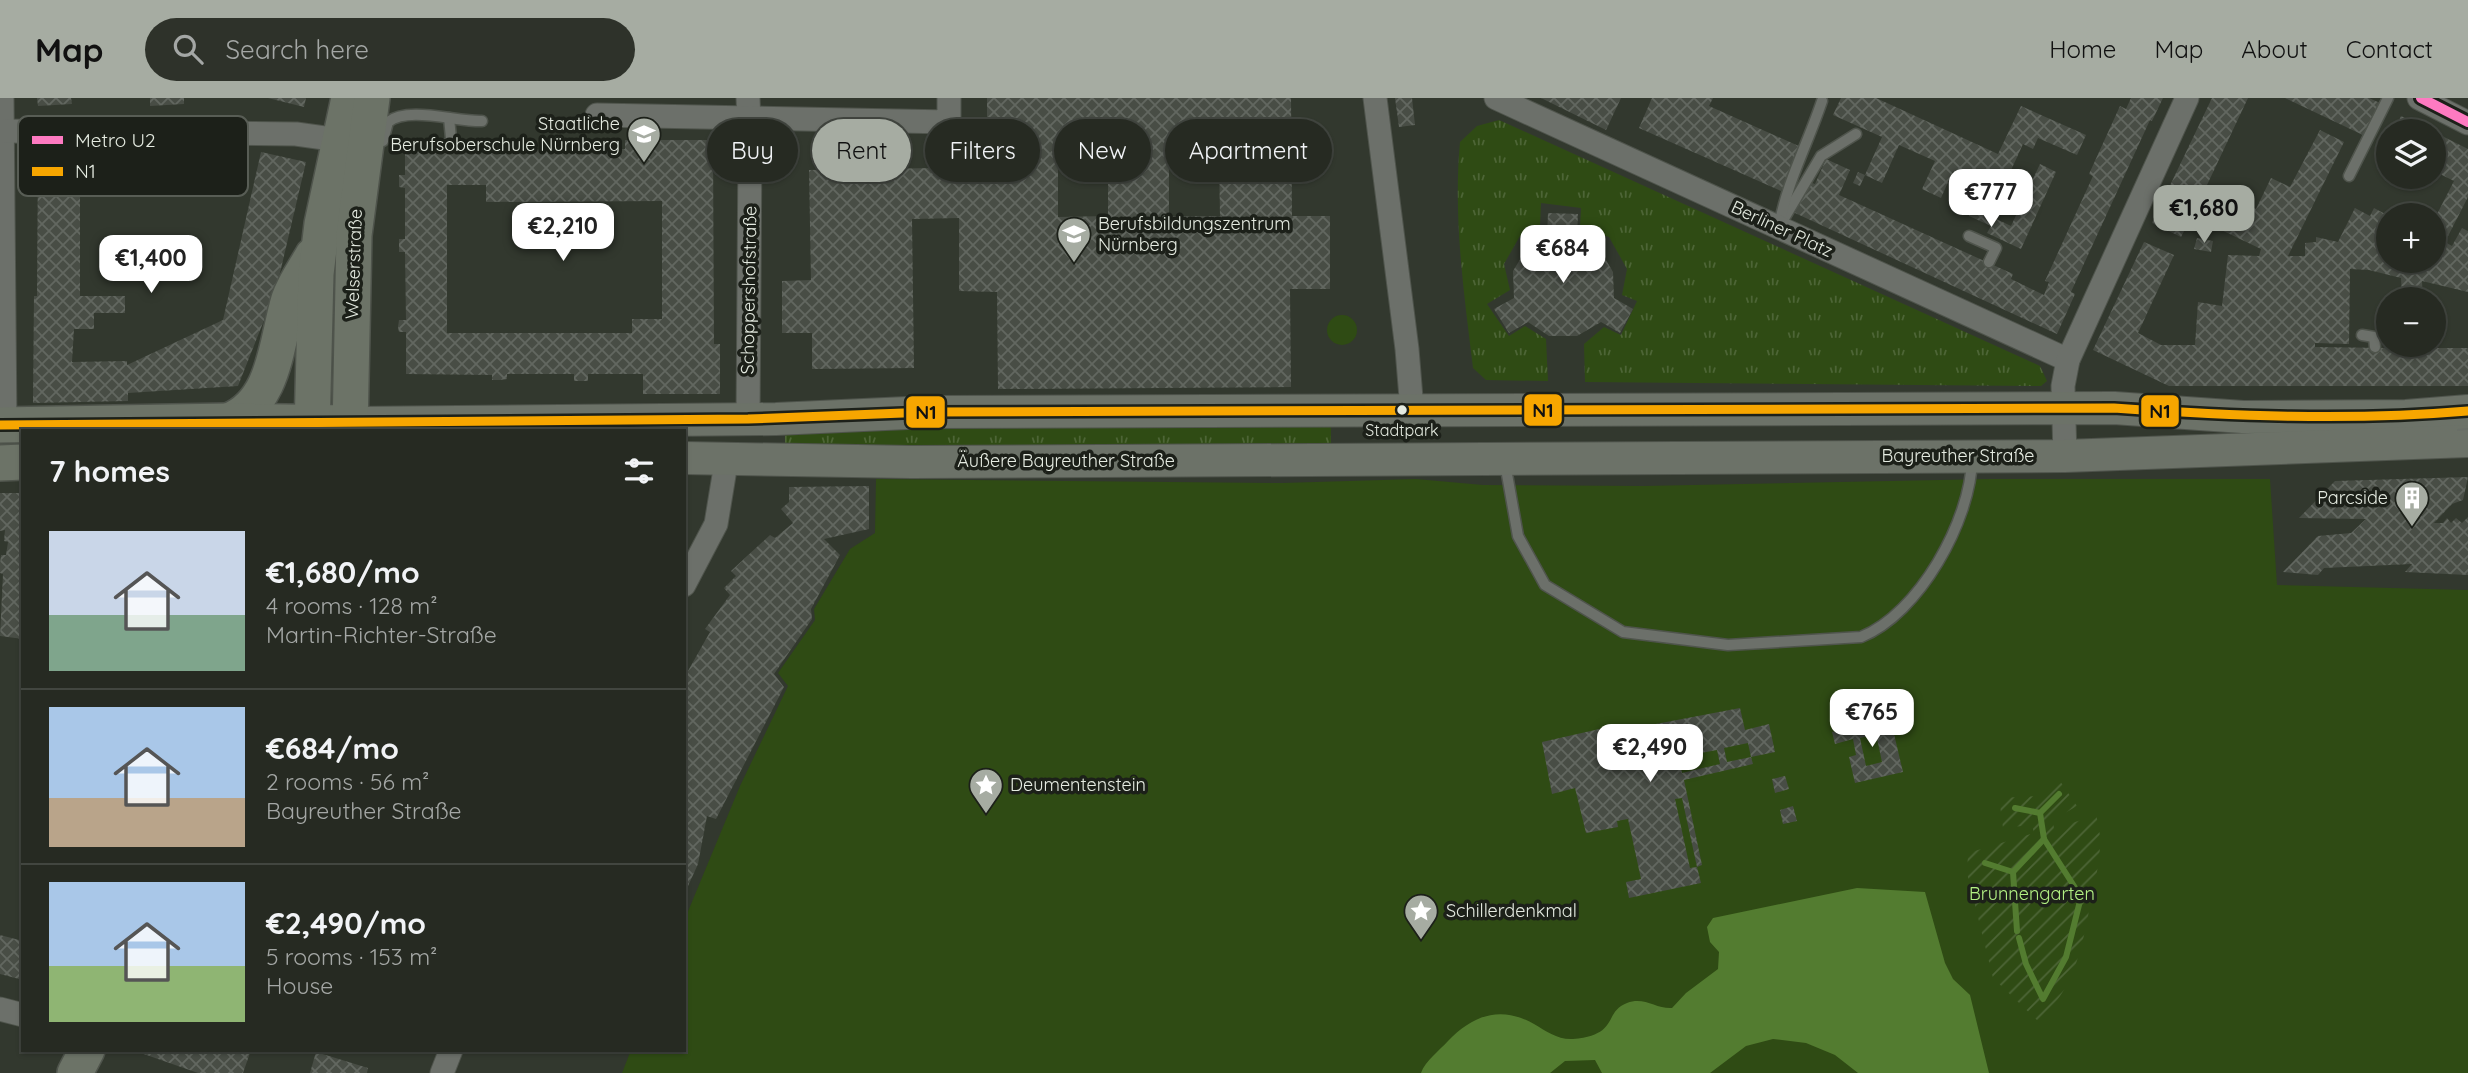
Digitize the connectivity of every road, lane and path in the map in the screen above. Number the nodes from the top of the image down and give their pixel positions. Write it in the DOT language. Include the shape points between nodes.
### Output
graph roads {
  1 [pos="2,98"];
  2 [pos="349,98"];
  3 [pos="372,98"];
  4 [pos="949,98"];
  5 [pos="1375,98"];
  6 [pos="1496,98"];
  7 [pos="2187,98"];
  8 [pos="2388,98"];
  9 [pos="2419,98"];
  10 [pos="1822,101"];
  11 [pos="748,108"];
  12 [pos="597,115"];
  13 [pos="449,118"];
  14 [pos="482,121"];
  15 [pos="2468,123"];
  16 [pos="2,131"];
  17 [pos="248,134"];
  18 [pos="1856,134"];
  19 [pos="451,138"];
  20 [pos="339,140"];
  21 [pos="381,154"];
  22 [pos="2349,176"];
  23 [pos="375,193"];
  24 [pos="355,221"];
  25 [pos="1779,228"];
  26 [pos="1969,236"];
  27 [pos="319,243"];
  28 [pos="1989,262"];
  29 [pos="2362,335"];
  30 [pos="2375,347"];
  31 [pos="2068,360"];
  32 [pos="2063,408"];
  33 [pos="1412,410"];
  34 [pos="2468,411"];
  35 [pos="748,419"];
  36 [pos="228,421"];
  37 [pos="2,425"];
  38 [pos="313,427"];
  39 [pos="350,427"];
  40 [pos="2468,441"];
  41 [pos="1972,456"];
  42 [pos="2065,456"];
  43 [pos="686,457"];
  44 [pos="727,457"];
  45 [pos="1433,459"];
  46 [pos="1505,459"];
  47 [pos="21,462"];
  48 [pos="0,463"];
  49 [pos="686,580"];
  50 [pos="0,1009"];
  51 [pos="21,1014"];
  52 [pos="60,1052"];
  53 [pos="86,1052"];
  54 [pos="450,1052"];
  55 [pos="49,1073"];
  56 [pos="75,1073"];
  57 [pos="442,1073"];
  1 -- 16 [label="street"];
  2 -- 20 [label="main road, Welserstraße"];
  3 -- 24 [label="main road, Welserstraße"];
  4 -- 11 [label="street" via="949,122"];
  5 -- 33 [label="street"];
  6 -- 25 [label="street, Berliner Platz"];
  7 -- 31 [label="street"];
  8 -- 22 [label="lane"];
  9 -- 15 [label="street"];
  10 -- 25 [label="lane" via="1783,200"];
  11 -- 12 [label="street"];
  11 -- 35 [label="street, Schoppershofstraße"];
  13 -- 14 [label="lane"];
  13 -- 19 [label="lane"];
  13 -- 21 [label="lane" via="393,118 385,128"];
  16 -- 37 [label="street"];
  17 -- 20 [label="street"];
  18 -- 25 [label="lane" via="1821,156"];
  20 -- 27 [label="main road, Welserstraße"];
  23 -- 24 [label="lane"];
  24 -- 39 [label="main road, Welserstraße"];
  25 -- 31 [label="street, Berliner Platz"];
  26 -- 28 [label="lane" via="1996,248"];
  27 -- 36 [label="main road" via="290,297 265,386 246,411"];
  27 -- 38 [label="main road, Welserstraße"];
  29 -- 30 [label="lane" via="2374,337"];
  31 -- 32 [label="street"];
  32 -- 33 [label="main road"];
  32 -- 34 [label="main road" via="2271,417"];
  32 -- 42 [label="street"];
  33 -- 35 [label="main road" via="929,412"];
  33 -- 45 [label="main road"];
  35 -- 39 [label="main road"];
  36 -- 37 [label="main road"];
  36 -- 38 [label="main road"];
  38 -- 39 [label="main road"];
  40 -- 42 [label="main road, Bayreuther Straße"];
  41 -- 42 [label="main road, Bayreuther Straße"];
  41 -- 46 [label="main road, Bayreuther Straße"];
  41 -- 46 [label="lane" via="1971,478 1947,546 1897,617 1861,637 1728,645 1623,632 1545,585 1518,536"];
  43 -- 44 [label="main road, Äußere Bayreuther Straße"];
  44 -- 45 [label="main road, Äußere Bayreuther Straße" via="901,462"];
  44 -- 49 [label="street" via="716,524"];
  45 -- 46 [label="main road, Bayreuther Straße"];
  47 -- 48 [label="main road"];
  50 -- 51 [label="street"];
  52 -- 55 [label="main road"];
  53 -- 56 [label="main road"];
  54 -- 57 [label="street"];
}
